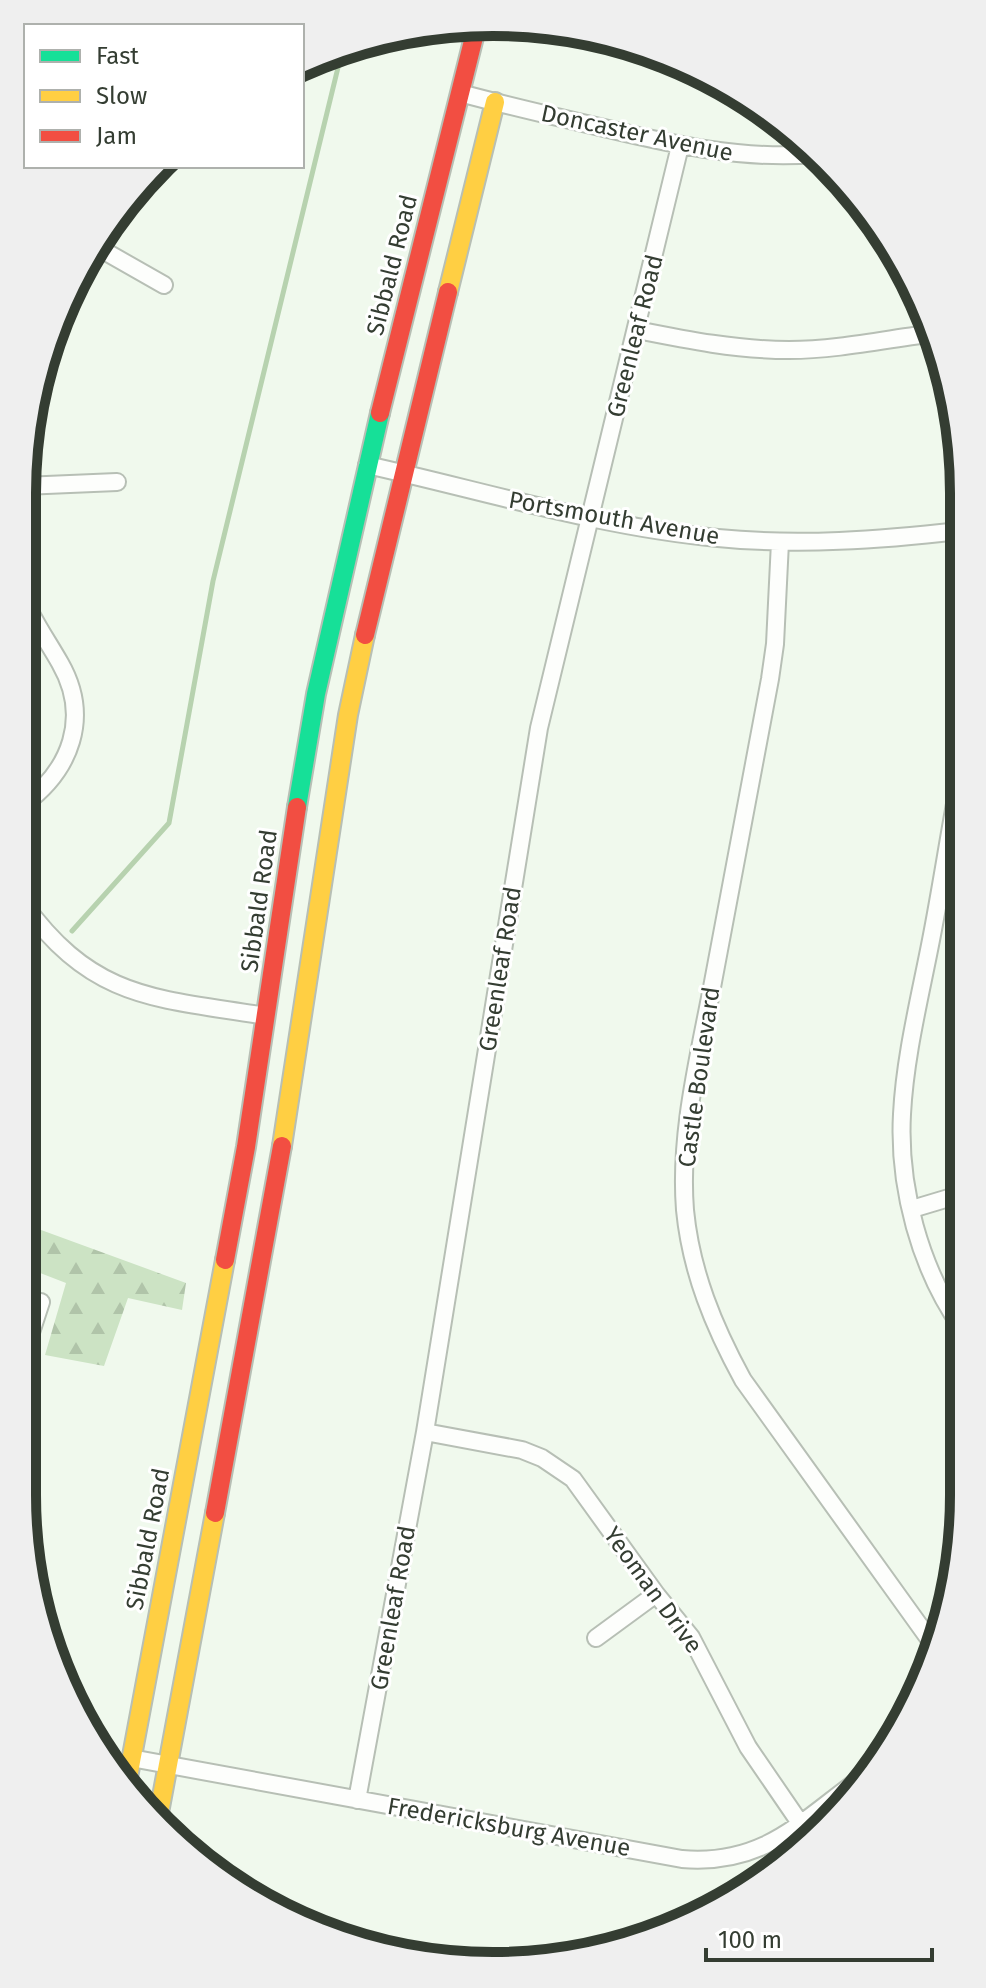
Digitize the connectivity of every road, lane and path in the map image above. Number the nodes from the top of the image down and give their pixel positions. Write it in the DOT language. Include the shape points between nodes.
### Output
graph roads {
  1 [pos="474,37"];
  2 [pos="460,93"];
  3 [pos="495,102"];
  4 [pos="680,146"];
  5 [pos="800,155"];
  6 [pos="105,251"];
  7 [pos="164,285"];
  8 [pos="637,330"];
  9 [pos="922,335"];
  10 [pos="367,465"];
  11 [pos="404,474"];
  12 [pos="117,482"];
  13 [pos="36,485"];
  14 [pos="590,518"];
  15 [pos="950,532"];
  16 [pos="780,542"];
  17 [pos="36,624"];
  18 [pos="36,794"];
  19 [pos="950,835"];
  20 [pos="942,881"];
  21 [pos="950,882"];
  22 [pos="36,922"];
  23 [pos="266,1016"];
  24 [pos="950,1198"];
  25 [pos="912,1209"];
  26 [pos="41,1302"];
  27 [pos="950,1307"];
  28 [pos="36,1317"];
  29 [pos="425,1432"];
  30 [pos="656,1594"];
  31 [pos="927,1637"];
  32 [pos="596,1638"];
  33 [pos="131,1758"];
  34 [pos="168,1765"];
  35 [pos="129,1771"];
  36 [pos="838,1795"];
  37 [pos="357,1800"];
  38 [pos="160,1808"];
  39 [pos="809,1825"];
  40 [pos="804,1829"];
  41 [pos="800,1833"];
  1 -- 2 [label="street, Sibbald Road"];
  2 -- 3 [label="street, Doncaster Avenue"];
  2 -- 10 [label="street, Sibbald Road"];
  3 -- 4 [label="street, Doncaster Avenue"];
  3 -- 11 [label="street"];
  4 -- 5 [label="street, Doncaster Avenue" via="754,156"];
  4 -- 8 [label="street, Greenleaf Road"];
  6 -- 7 [label="street"];
  8 -- 9 [label="street" via="701,343 791,350"];
  8 -- 14 [label="street, Greenleaf Road"];
  10 -- 11 [label="street, Portsmouth Avenue"];
  10 -- 23 [label="street, Sibbald Road" via="316,694"];
  11 -- 14 [label="street, Portsmouth Avenue"];
  11 -- 34 [label="street" via="348,715 274,1196"];
  12 -- 13 [label="street"];
  14 -- 16 [label="street, Portsmouth Avenue"];
  14 -- 29 [label="street, Greenleaf Road" via="539,728"];
  15 -- 16 [label="street, Portsmouth Avenue"];
  16 -- 31 [label="street, Castle Boulevard" via="770,679 689,1106 686,1213 703,1295 743,1380"];
  17 -- 18 [label="street" via="61,663 75,702 71,742 62,764"];
  19 -- 20 [label="street"];
  20 -- 21 [label="street"];
  20 -- 25 [label="street" via="902,1112 904,1171"];
  22 -- 23 [label="street" via="70,957 124,989"];
  23 -- 33 [label="street, Sibbald Road"];
  24 -- 25 [label="street"];
  25 -- 27 [label="street" via="923,1251"];
  26 -- 28 [label="street"];
  29 -- 30 [label="street, Yeoman Drive" via="522,1450 558,1467 573,1479"];
  29 -- 37 [label="street, Greenleaf Road"];
  30 -- 32 [label="street"];
  30 -- 40 [label="street, Yeoman Drive" via="691,1637 748,1747"];
  33 -- 34 [label="street, Fredericksburg Avenue"];
  33 -- 35 [label="street, Sibbald Road"];
  34 -- 37 [label="street, Fredericksburg Avenue"];
  34 -- 38 [label="street"];
  36 -- 39 [label="street, Fredericksburg Avenue" via="813,1813"];
  37 -- 41 [label="street, Fredericksburg Avenue" via="682,1859 709,1861"];
}
